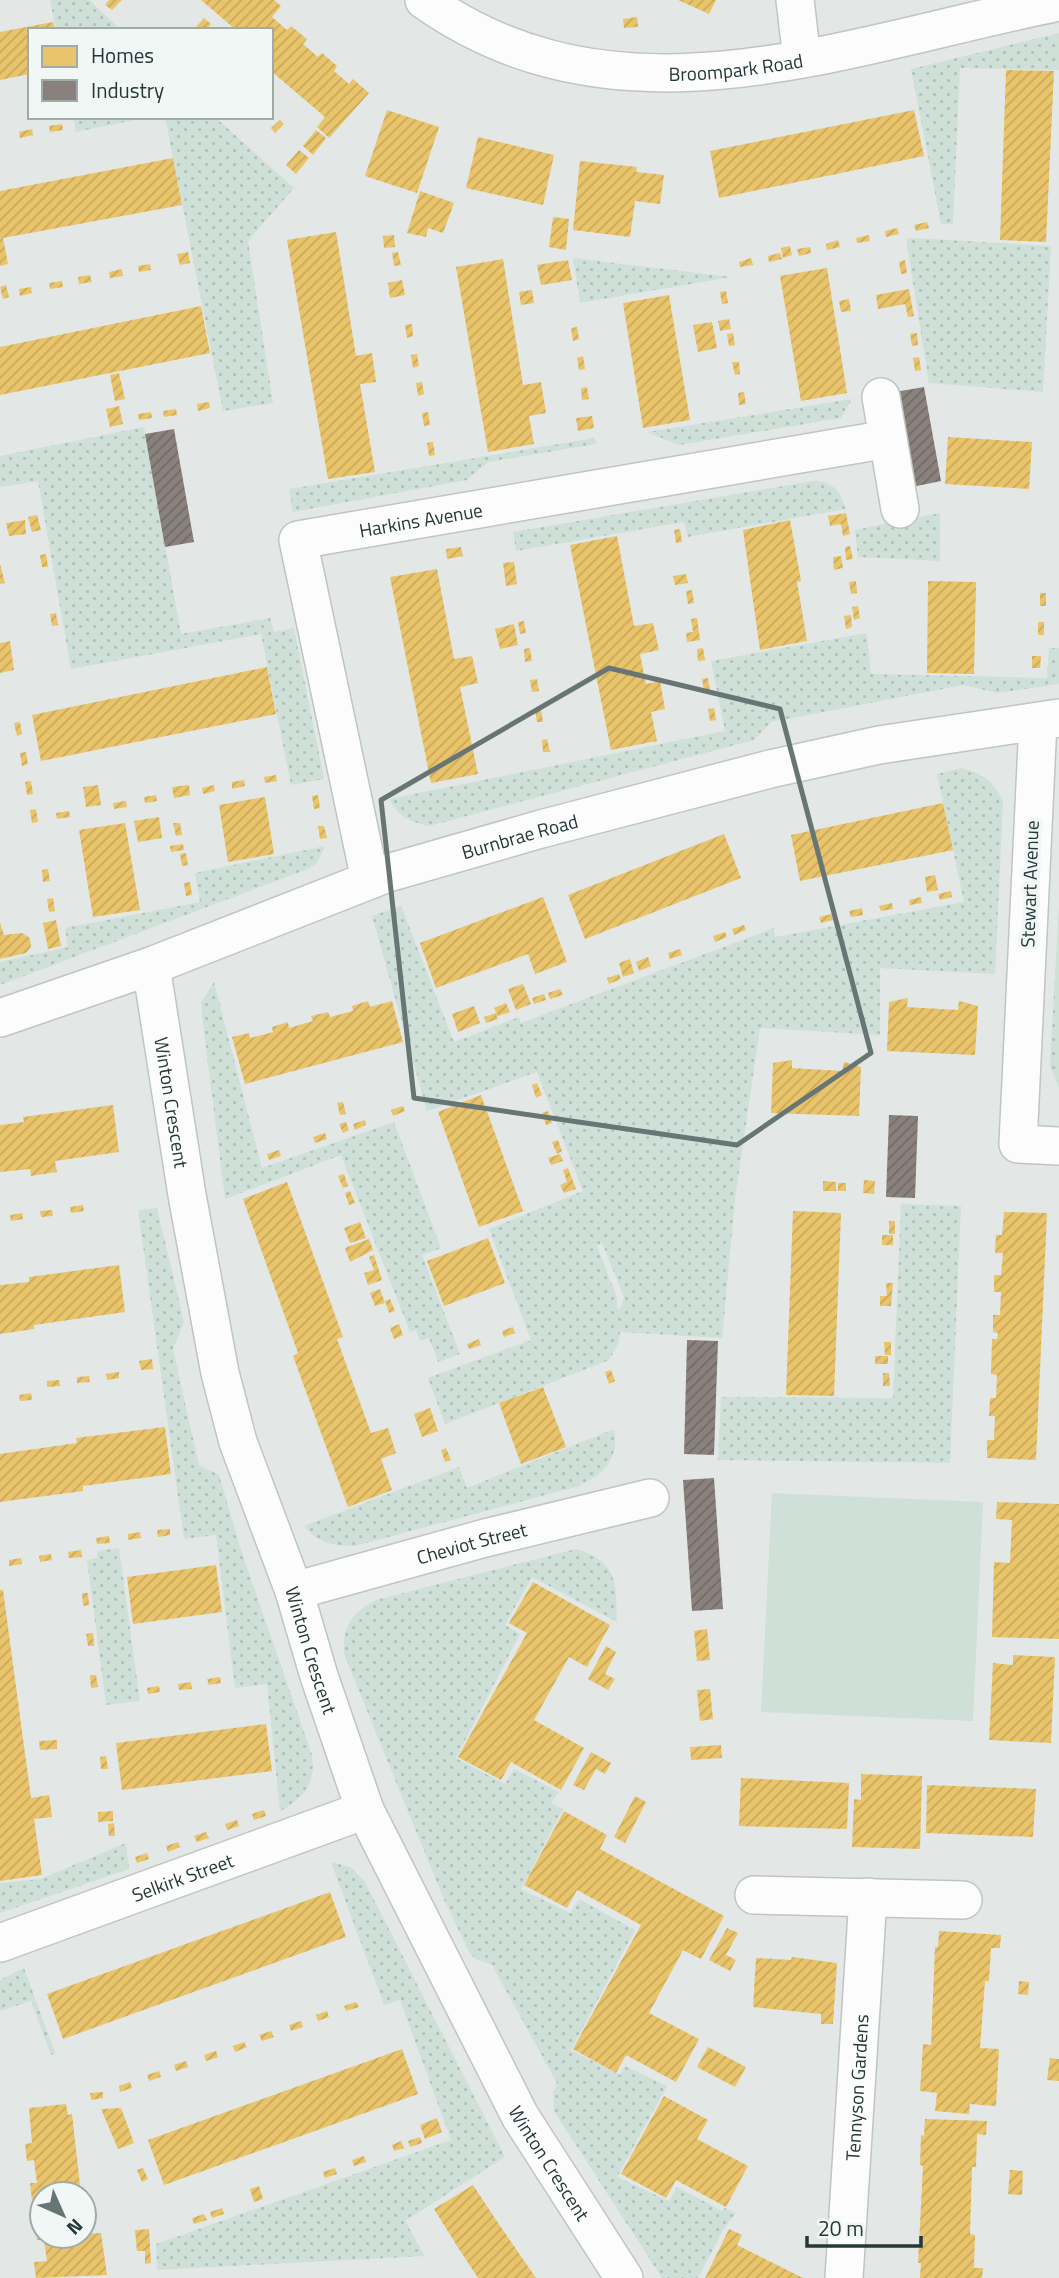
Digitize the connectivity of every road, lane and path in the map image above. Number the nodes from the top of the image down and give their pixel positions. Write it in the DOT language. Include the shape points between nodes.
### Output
graph roads {
  1 [pos="424,0"];
  2 [pos="795,0"];
  3 [pos="1059,2"];
  4 [pos="803,59"];
  5 [pos="881,397"];
  6 [pos="888,439"];
  7 [pos="900,509"];
  8 [pos="1048,720"];
  9 [pos="370,880"];
  10 [pos="151,966"];
  11 [pos="0,1018"];
  12 [pos="1059,1146"];
  13 [pos="650,1498"];
  14 [pos="293,1591"];
  15 [pos="365,1810"];
  16 [pos="754,1895"];
  17 [pos="868,1897"];
  18 [pos="964,1900"];
  19 [pos="0,1943"];
  20 [pos="624,2278"];
  21 [pos="844,2278"];
  1 -- 4 [label="street, Broompark Road" via="496,42 565,65 707,73"];
  2 -- 4 [label="street"];
  3 -- 4 [label="street, Broompark Road"];
  5 -- 6 [label="street"];
  6 -- 7 [label="street"];
  6 -- 9 [label="street, Harkins Avenue" via="298,540"];
  8 -- 9 [label="street, Burnbrae Road" via="879,745 770,769 551,826"];
  8 -- 12 [label="street, Stewart Avenue" via="1018,1144"];
  9 -- 10 [label="street, Burnbrae Road"];
  10 -- 11 [label="street, Burnbrae Road"];
  10 -- 14 [label="street, Winton Crescent" via="220,1373 238,1442"];
  13 -- 14 [label="street, Cheviot Street"];
  14 -- 15 [label="street, Winton Crescent"];
  15 -- 19 [label="street, Selkirk Street"];
  15 -- 20 [label="street, Winton Crescent" via="520,2116"];
  16 -- 17 [label="street"];
  17 -- 18 [label="street"];
  17 -- 21 [label="street, Tennyson Gardens"];
}
